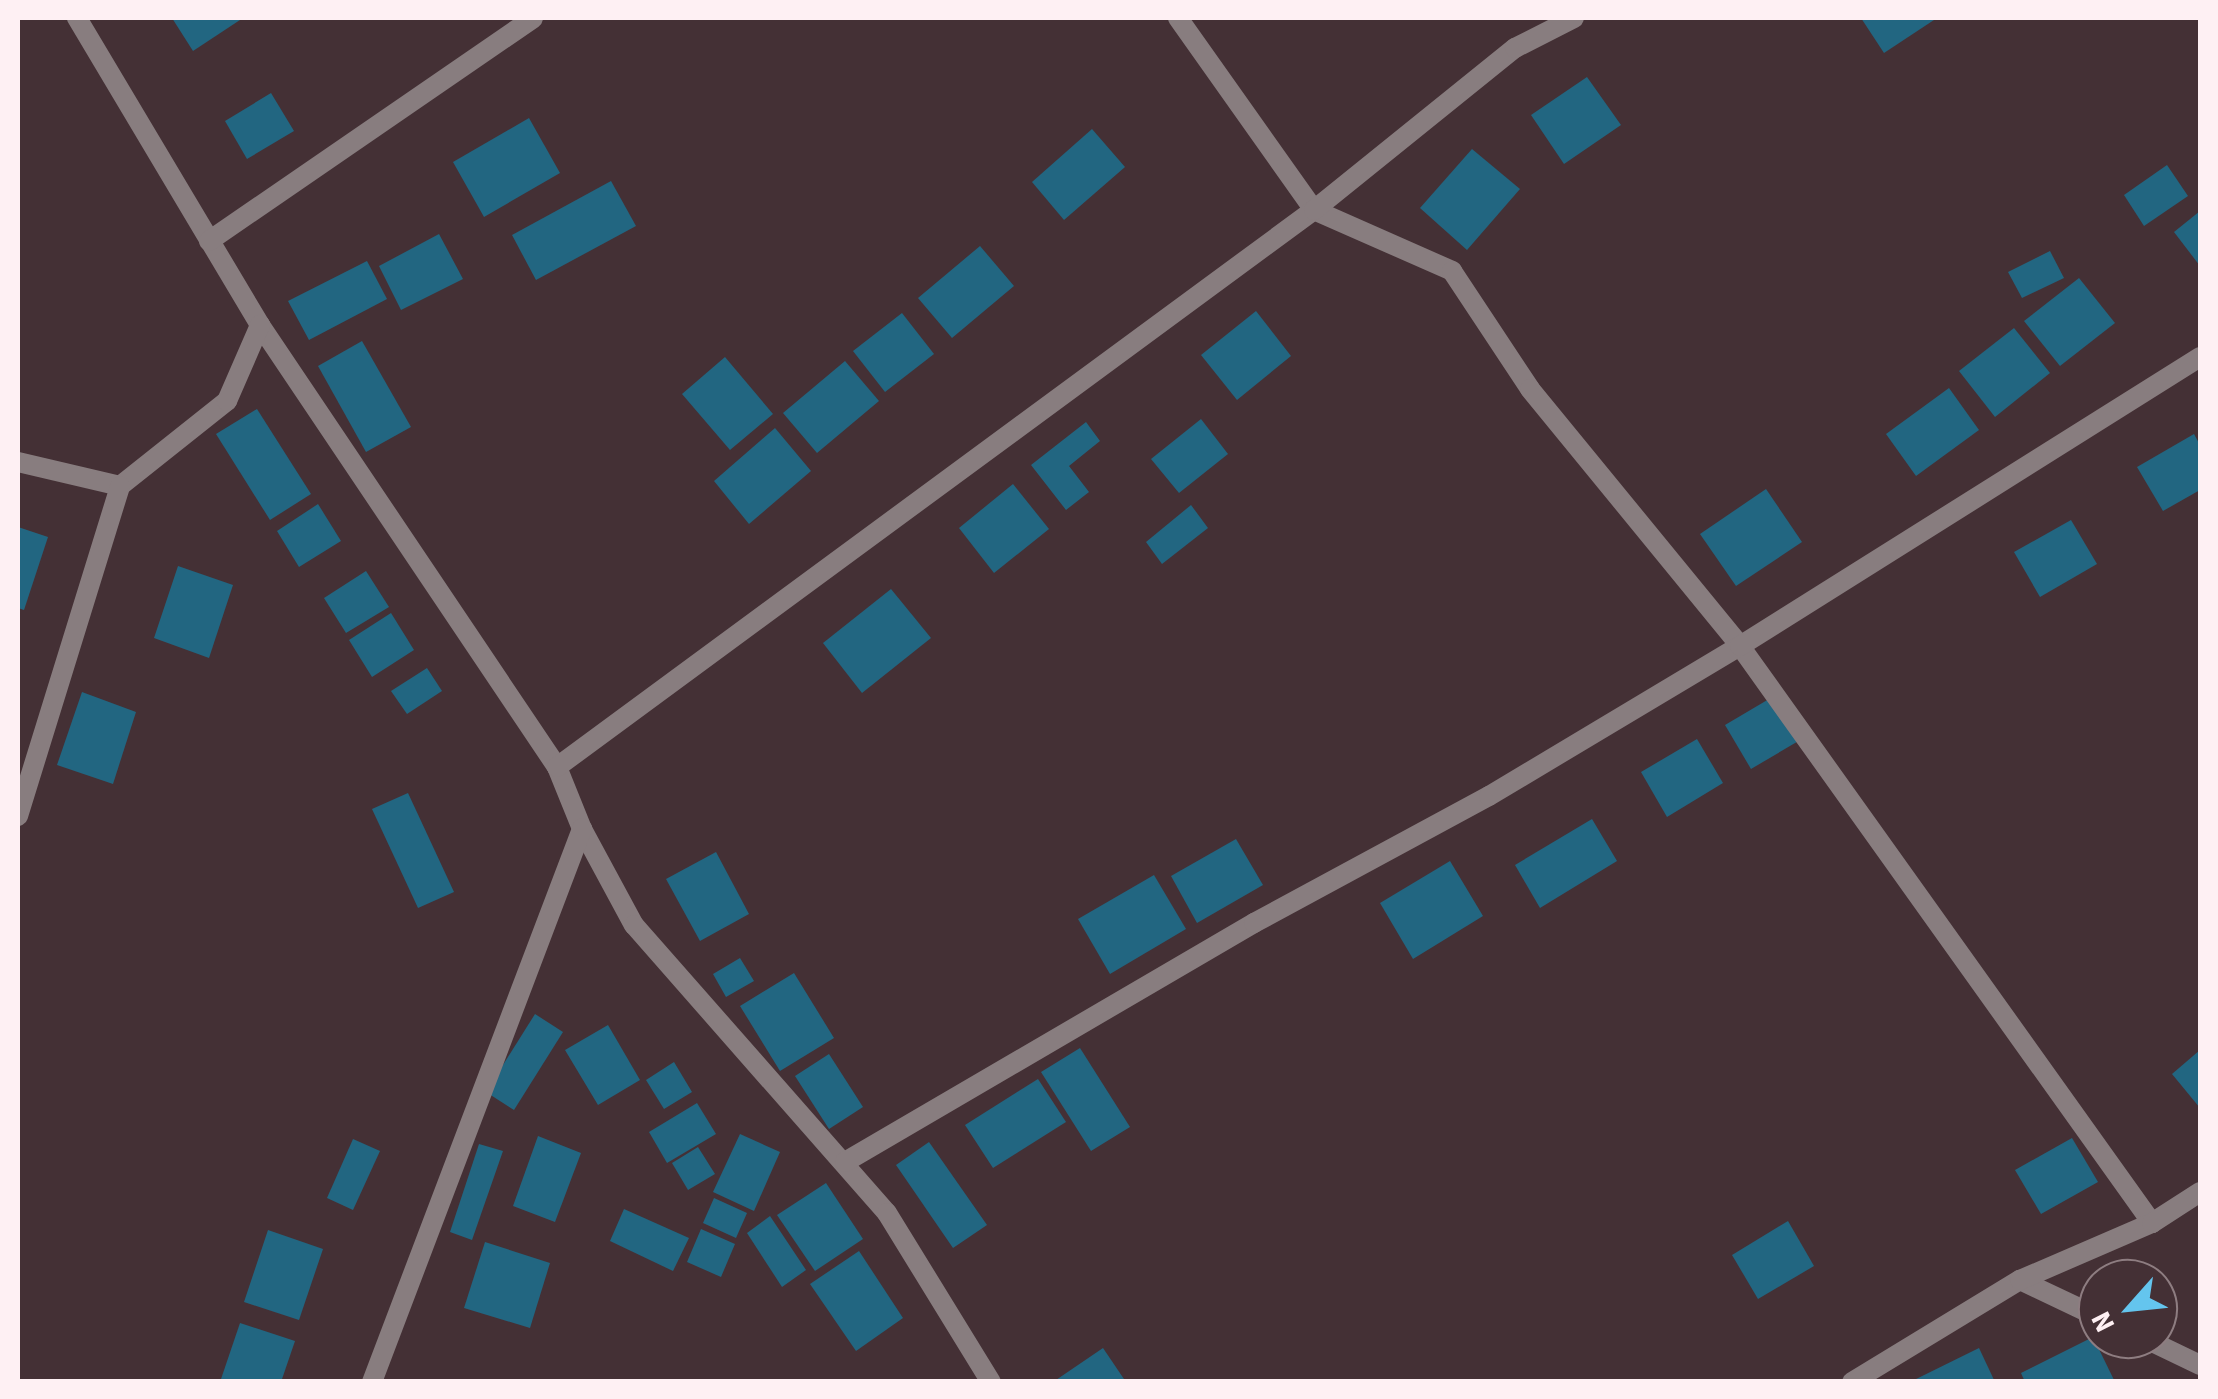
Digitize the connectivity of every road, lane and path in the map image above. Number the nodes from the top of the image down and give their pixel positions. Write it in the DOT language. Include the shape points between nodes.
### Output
graph roads {
  1 [pos="77,18"];
  2 [pos="533,18"];
  3 [pos="1178,18"];
  4 [pos="1574,18"];
  5 [pos="1314,210"];
  6 [pos="209,241"];
  7 [pos="260,325"];
  8 [pos="2200,357"];
  9 [pos="18,462"];
  10 [pos="120,486"];
  11 [pos="1740,646"];
  12 [pos="558,767"];
  13 [pos="18,816"];
  14 [pos="582,829"];
  15 [pos="844,1162"];
  16 [pos="2200,1192"];
  17 [pos="2152,1223"];
  18 [pos="2020,1280"];
  19 [pos="2078,1308"];
  20 [pos="372,1382"];
  21 [pos="990,1382"];
  22 [pos="1852,1382"];
  1 -- 6 [label="street"];
  2 -- 6 [label="street"];
  3 -- 5 [label="street"];
  4 -- 5 [label="street" via="1516,48"];
  5 -- 11 [label="street" via="1452,271 1530,389"];
  5 -- 12 [label="street"];
  6 -- 7 [label="street"];
  7 -- 10 [label="street" via="227,401"];
  7 -- 12 [label="street"];
  8 -- 11 [label="street"];
  9 -- 10 [label="street"];
  10 -- 13 [label="street"];
  11 -- 15 [label="street"];
  11 -- 17 [label="street"];
  12 -- 14 [label="street"];
  14 -- 15 [label="street" via="634,924"];
  14 -- 20 [label="street"];
  15 -- 21 [label="street" via="888,1212"];
  16 -- 17 [label="street"];
  17 -- 18 [label="street"];
  18 -- 19 [label="street"];
  18 -- 22 [label="street"];
}
